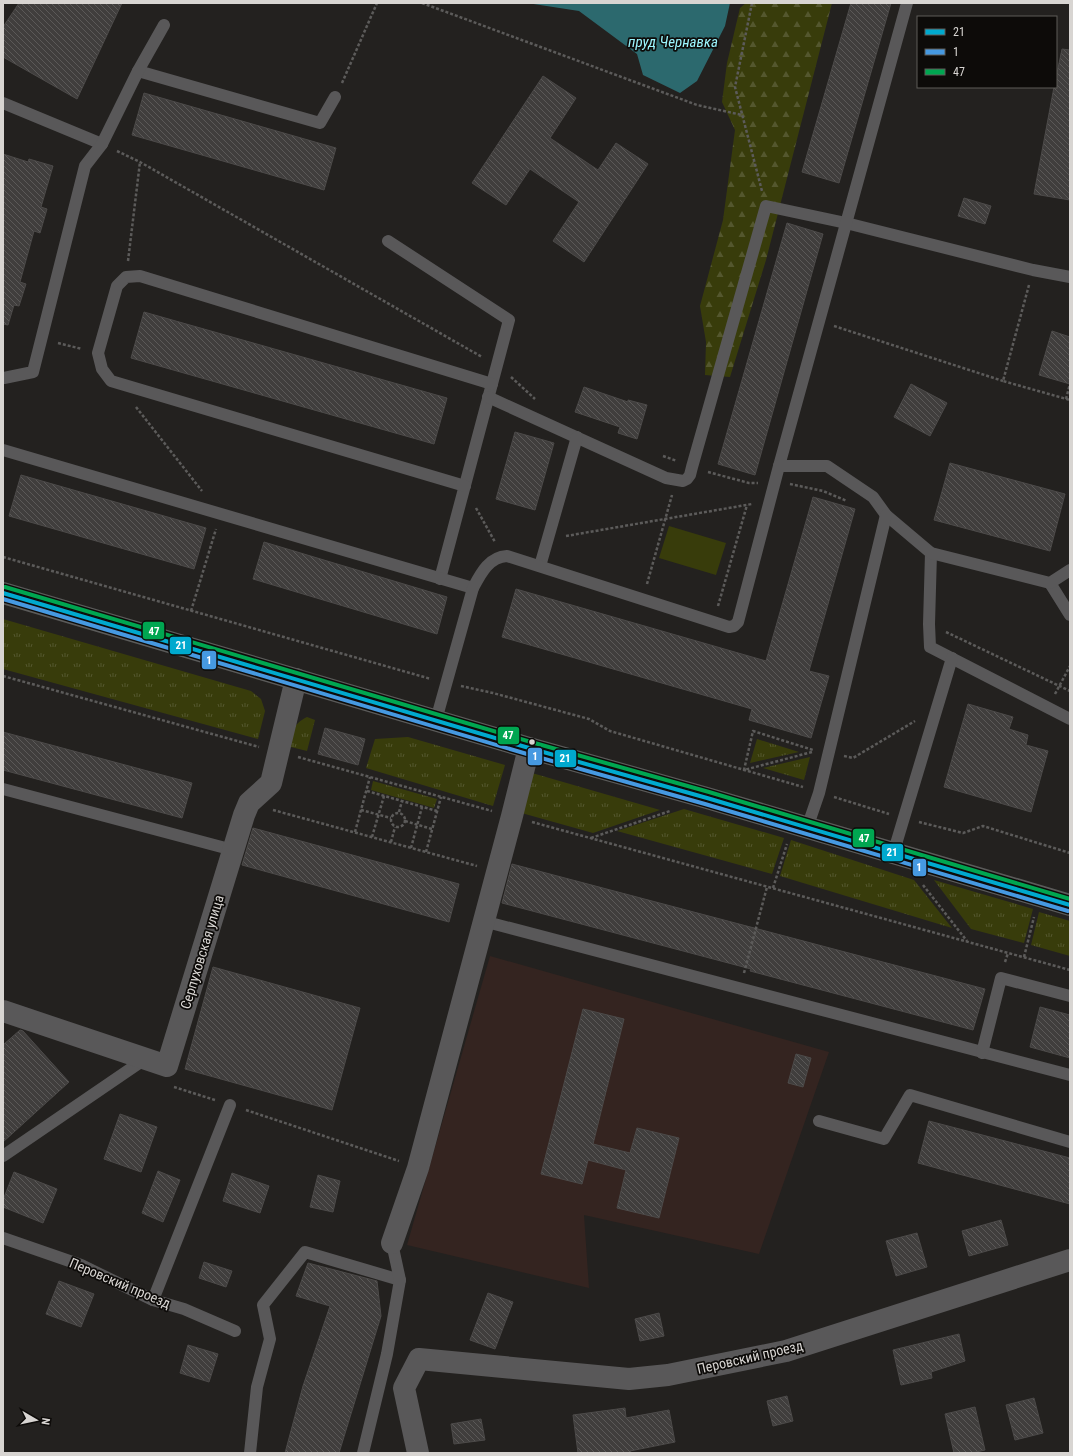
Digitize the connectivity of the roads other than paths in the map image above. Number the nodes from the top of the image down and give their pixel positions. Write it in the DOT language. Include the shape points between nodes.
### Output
graph roads {
  1 [pos="907,3"];
  2 [pos="164,25"];
  3 [pos="138,71"];
  4 [pos="335,97"];
  5 [pos="3,103"];
  6 [pos="102,144"];
  7 [pos="846,223"];
  8 [pos="388,241"];
  9 [pos="1070,277"];
  10 [pos="4,378"];
  11 [pos="492,384"];
  12 [pos="488,397"];
  13 [pos="577,437"];
  14 [pos="3,450"];
  15 [pos="779,466"];
  16 [pos="465,486"];
  17 [pos="886,515"];
  18 [pos="931,553"];
  19 [pos="540,566"];
  20 [pos="1070,570"];
  21 [pos="440,579"];
  22 [pos="1050,583"];
  23 [pos="473,588"];
  24 [pos="3,593"];
  25 [pos="1070,615"];
  26 [pos="952,658"];
  27 [pos="296,679"];
  28 [pos="1070,719"];
  29 [pos="436,720"];
  30 [pos="529,748"];
  31 [pos="3,789"];
  32 [pos="800,825"];
  33 [pos="233,850"];
  34 [pos="897,855"];
  35 [pos="1070,905"];
  36 [pos="483,921"];
  37 [pos="1070,996"];
  38 [pos="3,1011"];
  39 [pos="982,1053"];
  40 [pos="145,1059"];
  41 [pos="1070,1076"];
  42 [pos="230,1105"];
  43 [pos="819,1121"];
  44 [pos="1070,1142"];
  45 [pos="3,1156"];
  46 [pos="3,1238"];
  47 [pos="392,1243"];
  48 [pos="1070,1260"];
  49 [pos="400,1280"];
  50 [pos="153,1300"];
  51 [pos="235,1331"];
  52 [pos="250,1453"];
  53 [pos="363,1453"];
  54 [pos="418,1453"];
  1 -- 7 [label="lane"];
  2 -- 3 [label="lane"];
  3 -- 4 [label="lane" via="320,123"];
  3 -- 6 [label="lane"];
  5 -- 6 [label="lane"];
  6 -- 10 [label="lane" via="85,166 33,372"];
  7 -- 9 [label="lane"];
  7 -- 13 [label="lane" via="766,206 687,479 682,482 666,478"];
  7 -- 15 [label="lane"];
  8 -- 11 [label="lane" via="509,320"];
  11 -- 12 [label="lane"];
  11 -- 16 [label="lane" via="140,276 126,277 117,286 98,353 102,369 111,381"];
  12 -- 13 [label="lane"];
  12 -- 16 [label="lane"];
  13 -- 19 [label="lane"];
  14 -- 21 [label="lane"];
  15 -- 17 [label="lane" via="827,466 873,497"];
  15 -- 19 [label="lane" via="738,622 734,626 729,627"];
  16 -- 21 [label="lane"];
  17 -- 18 [label="lane"];
  17 -- 32 [label="lane" via="819,792"];
  18 -- 22 [label="lane"];
  18 -- 26 [label="lane" via="930,647"];
  19 -- 23 [label="lane" via="507,556 498,556 483,569"];
  20 -- 22 [label="lane"];
  21 -- 23 [label="lane"];
  22 -- 25 [label="lane"];
  23 -- 29 [label="lane"];
  24 -- 27 [label="main road"];
  26 -- 28 [label="lane"];
  26 -- 34 [label="lane" via="904,818"];
  27 -- 29 [label="main road"];
  27 -- 33 [label="street, Серпуховская улица" via="271,783 249,803"];
  29 -- 30 [label="main road"];
  30 -- 32 [label="main road"];
  30 -- 36 [label="street"];
  31 -- 33 [label="lane"];
  32 -- 34 [label="main road"];
  33 -- 40 [label="street, Серпуховская улица" via="167,1066"];
  34 -- 35 [label="main road"];
  36 -- 39 [label="lane"];
  36 -- 47 [label="street" via="418,1168"];
  37 -- 39 [label="lane" via="1001,978"];
  38 -- 40 [label="street"];
  39 -- 41 [label="lane"];
  40 -- 45 [label="lane"];
  42 -- 50 [label="lane"];
  43 -- 44 [label="lane" via="884,1139 910,1095"];
  46 -- 50 [label="lane, Перовский проезд" via="81,1265"];
  47 -- 49 [label="lane"];
  48 -- 54 [label="street, Перовский проезд" via="786,1351 668,1375 629,1379 419,1359 404,1388"];
  49 -- 52 [label="lane" via="305,1252 263,1305 270,1339 257,1387"];
  49 -- 53 [label="lane" via="387,1354"];
  50 -- 51 [label="lane, Перовский проезд" via="184,1309"];
}
